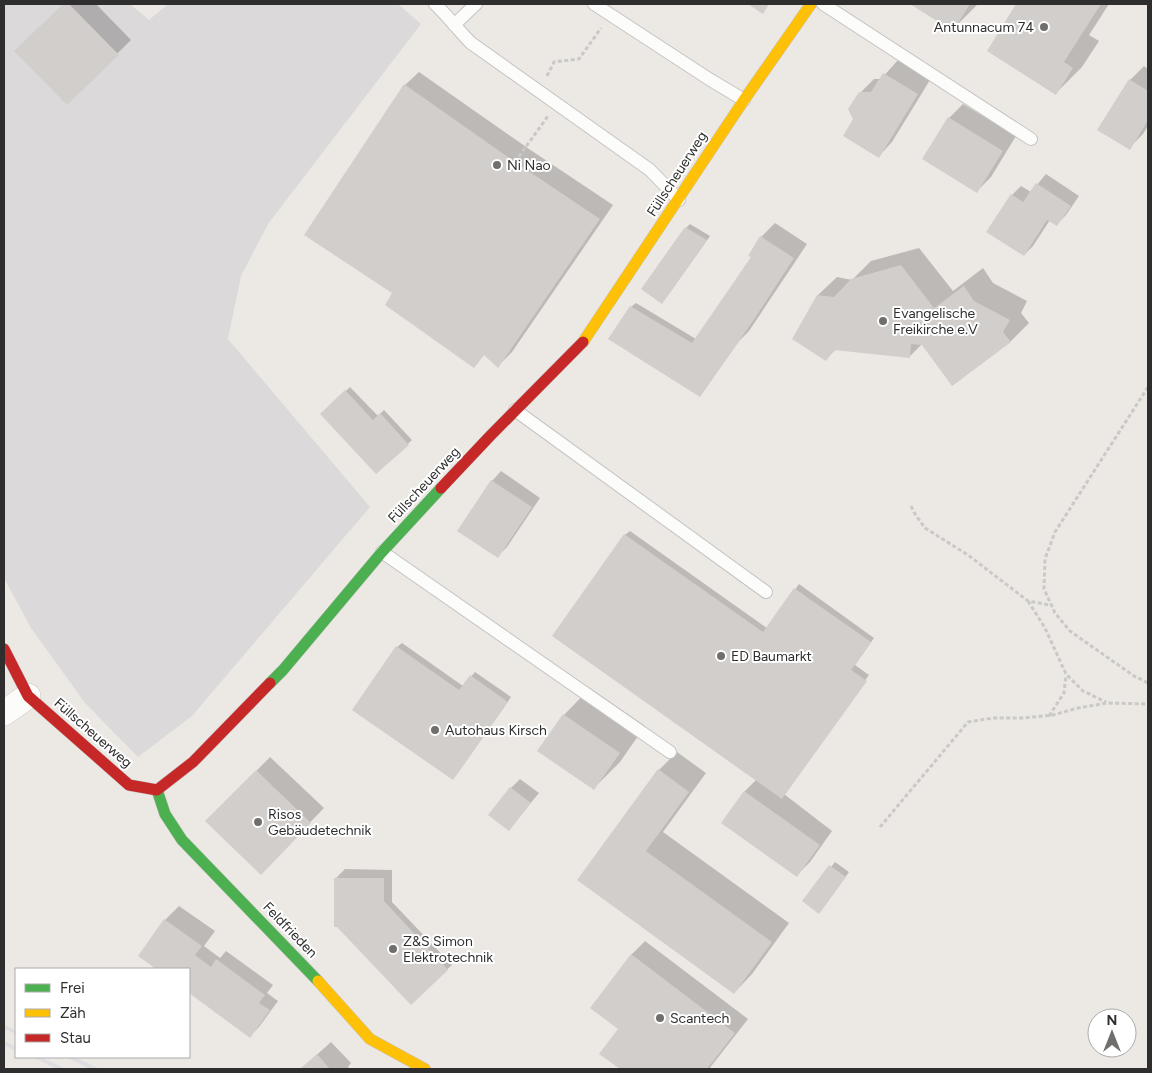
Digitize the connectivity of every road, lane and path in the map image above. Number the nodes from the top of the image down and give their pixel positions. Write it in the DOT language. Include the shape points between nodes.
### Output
graph roads {
  1 [pos="435,4"];
  2 [pos="476,4"];
  3 [pos="594,4"];
  4 [pos="811,4"];
  5 [pos="823,4"];
  6 [pos="610,15"];
  7 [pos="454,26"];
  8 [pos="545,95"];
  9 [pos="744,100"];
  10 [pos="557,103"];
  11 [pos="1031,139"];
  12 [pos="515,162"];
  13 [pos="680,200"];
  14 [pos="1148,387"];
  15 [pos="515,410"];
  16 [pos="911,506"];
  17 [pos="382,552"];
  18 [pos="766,592"];
  19 [pos="1028,601"];
  20 [pos="1051,605"];
  21 [pos="4,649"];
  22 [pos="1066,674"];
  23 [pos="1148,683"];
  24 [pos="28,696"];
  25 [pos="1107,703"];
  26 [pos="1148,704"];
  27 [pos="4,714"];
  28 [pos="1049,716"];
  29 [pos="670,752"];
  30 [pos="157,790"];
  31 [pos="880,827"];
  32 [pos="424,1069"];
  1 -- 7 [label="lane"];
  2 -- 7 [label="lane"];
  3 -- 6 [label="lane"];
  4 -- 9 [label="street, Füllscheuerweg"];
  5 -- 11 [label="lane"];
  6 -- 8 [label="path" via="580,59 554,62 547,75"];
  6 -- 9 [label="lane"];
  7 -- 8 [label="lane" via="471,43"];
  8 -- 10 [label="lane"];
  9 -- 13 [label="street, Füllscheuerweg"];
  10 -- 12 [label="path"];
  10 -- 13 [label="lane" via="650,170"];
  13 -- 15 [label="street, Füllscheuerweg" via="584,341"];
  14 -- 20 [label="path" via="1055,532 1045,559 1044,590"];
  15 -- 17 [label="street, Füllscheuerweg"];
  15 -- 18 [label="lane"];
  16 -- 19 [label="path" via="925,528 968,555"];
  17 -- 29 [label="lane"];
  17 -- 30 [label="street, Füllscheuerweg" via="283,670 194,762"];
  19 -- 20 [label="path"];
  19 -- 22 [label="path" via="1045,628"];
  20 -- 23 [label="path" via="1070,631"];
  21 -- 24 [label="street, Füllscheuerweg"];
  22 -- 25 [label="path" via="1083,691"];
  22 -- 28 [label="path" via="1064,693"];
  24 -- 27 [label="street"];
  24 -- 30 [label="street, Füllscheuerweg" via="129,785"];
  25 -- 26 [label="path"];
  25 -- 28 [label="path"];
  28 -- 31 [label="path" via="968,722"];
  30 -- 32 [label="street, Feldfrieden" via="165,814 182,840 370,1039"];
}
